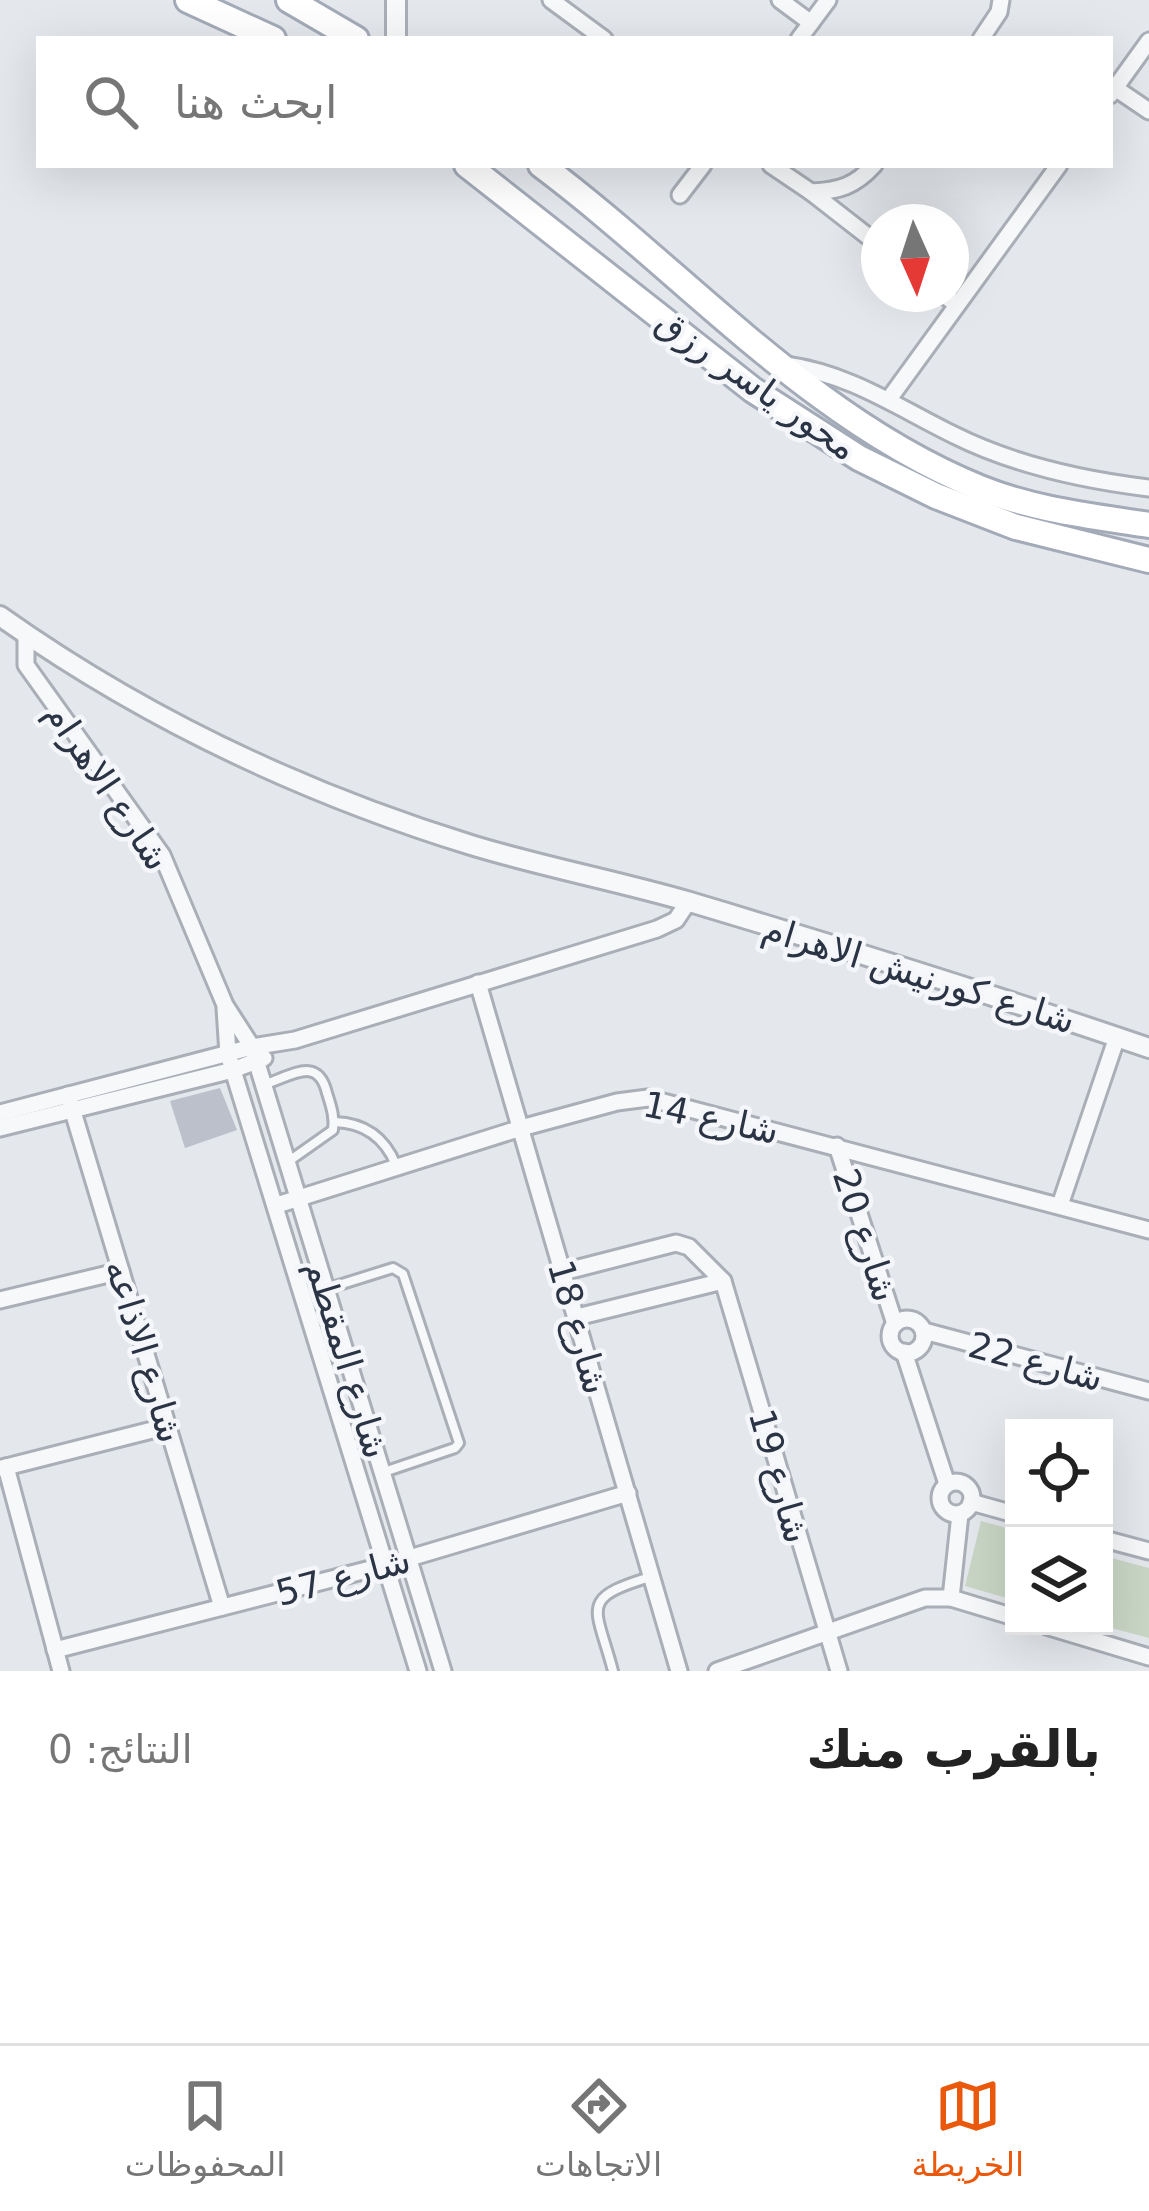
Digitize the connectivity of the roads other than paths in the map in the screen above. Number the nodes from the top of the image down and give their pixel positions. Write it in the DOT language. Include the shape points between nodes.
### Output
graph roads {
  1 [pos="188,0"];
  2 [pos="396,0"];
  3 [pos="551,0"];
  4 [pos="780,0"];
  5 [pos="828,0"];
  6 [pos="1001,0"];
  7 [pos="296,1"];
  8 [pos="811,23"];
  9 [pos="266,36"];
  10 [pos="351,36"];
  11 [pos="396,36"];
  12 [pos="600,36"];
  13 [pos="801,36"];
  14 [pos="983,36"];
  15 [pos="1149,41"];
  16 [pos="1113,92"];
  17 [pos="1149,111"];
  18 [pos="471,168"];
  19 [pos="545,168"];
  20 [pos="702,168"];
  21 [pos="775,168"];
  22 [pos="871,168"];
  23 [pos="1057,168"];
  24 [pos="811,192"];
  25 [pos="680,195"];
  26 [pos="861,231"];
  27 [pos="969,289"];
  28 [pos="952,312"];
  29 [pos="780,364"];
  30 [pos="890,399"];
  31 [pos="1149,488"];
  32 [pos="1149,525"];
  33 [pos="1149,560"];
  34 [pos="0,616"];
  35 [pos="26,634"];
  36 [pos="688,902"];
  37 [pos="478,983"];
  38 [pos="225,1005"];
  39 [pos="1117,1037"];
  40 [pos="1149,1048"];
  41 [pos="255,1055"];
  42 [pos="231,1062"];
  43 [pos="264,1085"];
  44 [pos="71,1102"];
  45 [pos="0,1113"];
  46 [pos="335,1122"];
  47 [pos="0,1128"];
  48 [pos="521,1128"];
  49 [pos="837,1146"];
  50 [pos="287,1162"];
  51 [pos="397,1167"];
  52 [pos="298,1197"];
  53 [pos="277,1205"];
  54 [pos="1060,1205"];
  55 [pos="1149,1230"];
  56 [pos="121,1270"];
  57 [pos="563,1272"];
  58 [pos="723,1281"];
  59 [pos="326,1289"];
  60 [pos="0,1300"];
  61 [pos="577,1316"];
  62 [pos="895,1324"];
  63 [pos="924,1331"];
  64 [pos="904,1352"];
  65 [pos="1149,1391"];
  66 [pos="168,1426"];
  67 [pos="3,1468"];
  68 [pos="382,1472"];
  69 [pos="947,1484"];
  70 [pos="628,1493"];
  71 [pos="966,1508"];
  72 [pos="1005,1513"];
  73 [pos="1113,1541"];
  74 [pos="1149,1551"];
  75 [pos="409,1559"];
  76 [pos="386,1565"];
  77 [pos="652,1577"];
  78 [pos="950,1598"];
  79 [pos="222,1607"];
  80 [pos="1005,1614"];
  81 [pos="826,1633"];
  82 [pos="1076,1635"];
  83 [pos="55,1650"];
  84 [pos="1149,1657"];
  85 [pos="61,1671"];
  86 [pos="418,1671"];
  87 [pos="443,1671"];
  88 [pos="613,1671"];
  89 [pos="680,1671"];
  90 [pos="717,1671"];
  91 [pos="839,1671"];
  1 -- 9 [label="main road"];
  2 -- 11 [label="street"];
  3 -- 12 [label="street"];
  4 -- 8 [label="street"];
  5 -- 8 [label="street"];
  6 -- 14 [label="street"];
  7 -- 10 [label="main road"];
  8 -- 13 [label="street"];
  15 -- 16 [label="street"];
  16 -- 17 [label="street"];
  18 -- 33 [label="main road, محور ياسر رزق" via="823,437 976,513"];
  19 -- 29 [label="main road, محور ياسر رزق"];
  20 -- 25 [label="street"];
  21 -- 24 [label="street"];
  22 -- 24 [label="street" via="844,189"];
  23 -- 27 [label="street"];
  24 -- 26 [label="street"];
  28 -- 30 [label="street"];
  29 -- 30 [label="street"];
  29 -- 32 [label="main road, محور ياسر رزق" via="963,480 1027,504"];
  30 -- 31 [label="street" via="1012,458"];
  34 -- 35 [label="street, شارع كورنيش الاهرام"];
  35 -- 36 [label="street, شارع كورنيش الاهرام" via="132,702 321,791 475,846"];
  35 -- 38 [label="street, شارع الاهرام" via="31,674 162,855"];
  36 -- 37 [label="street" via="667,926"];
  36 -- 39 [label="street, شارع كورنيش الاهرام"];
  37 -- 41 [label="street"];
  37 -- 48 [label="street, شارع 18"];
  38 -- 41 [label="street, شارع الاهرام"];
  38 -- 42 [label="street, شارع الاهرام"];
  39 -- 40 [label="street, شارع كورنيش الاهرام"];
  39 -- 54 [label="street"];
  41 -- 42 [label="street"];
  41 -- 43 [label="street, شارع المقطم"];
  42 -- 44 [label="street"];
  42 -- 53 [label="street, شارع المقطم"];
  43 -- 46 [label="lane" via="318,1072"];
  43 -- 50 [label="street, شارع المقطم"];
  44 -- 45 [label="street"];
  44 -- 47 [label="street"];
  44 -- 56 [label="street, شارع الاذاعه"];
  46 -- 50 [label="lane" via="326,1138"];
  46 -- 51 [label="lane" via="374,1134"];
  48 -- 49 [label="street, شارع 14" via="648,1098"];
  48 -- 51 [label="street, شارع 14"];
  48 -- 57 [label="street, شارع 18"];
  49 -- 54 [label="street, شارع 14"];
  49 -- 62 [label="street, شارع 20"];
  50 -- 52 [label="street, شارع المقطم"];
  51 -- 52 [label="street, شارع 14"];
  52 -- 53 [label="street, شارع 14"];
  52 -- 59 [label="street, شارع المقطم"];
  53 -- 76 [label="street, شارع المقطم"];
  54 -- 55 [label="street, شارع 14"];
  56 -- 60 [label="street"];
  56 -- 66 [label="street, شارع الاذاعه"];
  57 -- 58 [label="street" via="676,1243"];
  57 -- 61 [label="street, شارع 18"];
  58 -- 61 [label="street"];
  58 -- 81 [label="street, شارع 19"];
  59 -- 68 [label="street, شارع المقطم"];
  59 -- 68 [label="lane" via="393,1268 404,1274 459,1443"];
  61 -- 70 [label="street, شارع 18"];
  62 -- 63 [label="street" via="908,1319"];
  62 -- 64 [label="street" via="892,1344"];
  63 -- 64 [label="street" via="922,1345"];
  63 -- 65 [label="street, شارع 22"];
  64 -- 69 [label="street"];
  66 -- 67 [label="street"];
  66 -- 79 [label="street, شارع الاذاعه"];
  67 -- 83 [label="street"];
  68 -- 75 [label="street, شارع المقطم"];
  69 -- 71 [label="street" via="970,1490"];
  69 -- 71 [label="street" via="940,1503 948,1512"];
  70 -- 75 [label="street, شارع 57"];
  70 -- 77 [label="street, شارع 18"];
  71 -- 72 [label="street"];
  71 -- 78 [label="street"];
  73 -- 74 [label="street"];
  75 -- 76 [label="street, شارع 57"];
  75 -- 87 [label="street, شارع المقطم"];
  76 -- 79 [label="street, شارع 57"];
  76 -- 86 [label="street, شارع المقطم"];
  77 -- 88 [label="lane" via="609,1589 599,1600"];
  77 -- 89 [label="street, شارع 18"];
  78 -- 80 [label="street"];
  78 -- 81 [label="street" via="925,1598"];
  79 -- 83 [label="street, شارع 57"];
  81 -- 90 [label="street"];
  81 -- 91 [label="street, شارع 19"];
  82 -- 84 [label="street"];
  83 -- 85 [label="street"];
}
